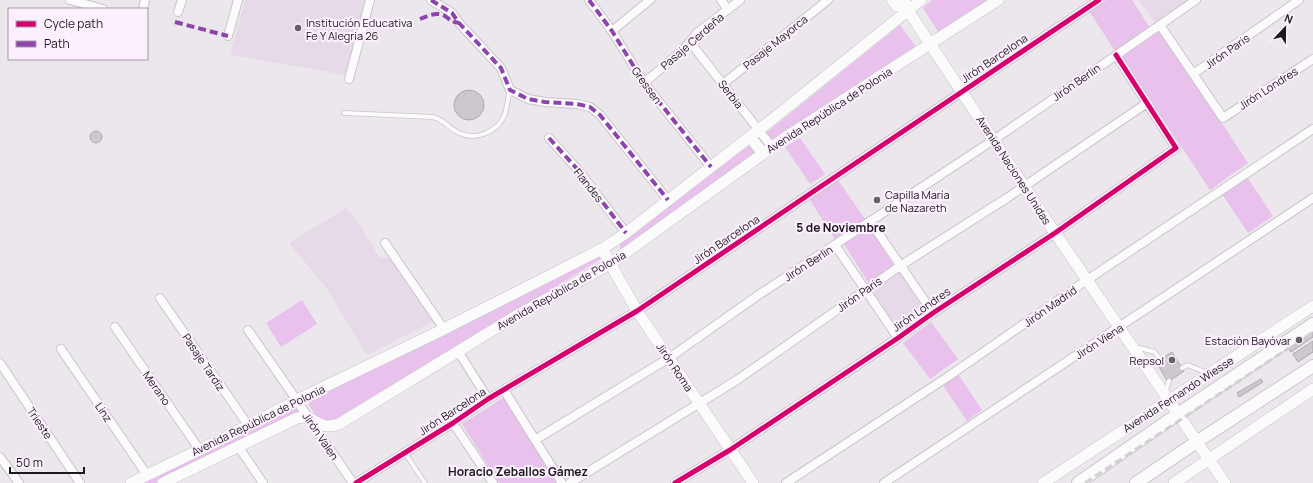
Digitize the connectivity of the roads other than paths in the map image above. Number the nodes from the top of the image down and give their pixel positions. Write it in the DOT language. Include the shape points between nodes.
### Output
graph roads {
  1 [pos="70,0"];
  2 [pos="182,0"];
  3 [pos="238,0"];
  4 [pos="370,0"];
  5 [pos="431,0"];
  6 [pos="589,0"];
  7 [pos="650,0"];
  8 [pos="721,0"];
  9 [pos="740,0"];
  10 [pos="828,0"];
  11 [pos="892,0"];
  12 [pos="921,0"];
  13 [pos="998,0"];
  14 [pos="1099,0"];
  15 [pos="1196,0"];
  16 [pos="1299,0"];
  17 [pos="906,6"];
  18 [pos="99,8"];
  19 [pos="728,10"];
  20 [pos="178,12"];
  21 [pos="1160,24"];
  22 [pos="612,31"];
  23 [pos="228,36"];
  24 [pos="690,42"];
  25 [pos="931,44"];
  26 [pos="1116,54"];
  27 [pos="1313,59"];
  28 [pos="1193,74"];
  29 [pos="349,79"];
  30 [pos="644,83"];
  31 [pos="723,84"];
  32 [pos="510,90"];
  33 [pos="962,91"];
  34 [pos="1147,103"];
  35 [pos="344,113"];
  36 [pos="1313,129"];
  37 [pos="754,133"];
  38 [pos="549,138"];
  39 [pos="994,139"];
  40 [pos="768,150"];
  41 [pos="711,167"];
  42 [pos="1024,186"];
  43 [pos="1313,198"];
  44 [pos="668,200"];
  45 [pos="870,221"];
  46 [pos="626,233"];
  47 [pos="1055,233"];
  48 [pos="385,243"];
  49 [pos="835,245"];
  50 [pos="602,249"];
  51 [pos="610,264"];
  52 [pos="900,266"];
  53 [pos="1087,280"];
  54 [pos="865,291"];
  55 [pos="160,298"];
  56 [pos="1313,306"];
  57 [pos="638,311"];
  58 [pos="933,313"];
  59 [pos="1313,324"];
  60 [pos="115,327"];
  61 [pos="1120,327"];
  62 [pos="444,329"];
  63 [pos="248,330"];
  64 [pos="898,338"];
  65 [pos="1134,347"];
  66 [pos="61,350"];
  67 [pos="458,351"];
  68 [pos="669,358"];
  69 [pos="1160,360"];
  70 [pos="0,362"];
  71 [pos="1313,366"];
  72 [pos="1182,368"];
  73 [pos="1210,374"];
  74 [pos="1169,381"];
  75 [pos="1313,388"];
  76 [pos="504,390"];
  77 [pos="1167,397"];
  78 [pos="488,399"];
  79 [pos="297,400"];
  80 [pos="700,403"];
  81 [pos="1178,414"];
  82 [pos="307,416"];
  83 [pos="453,423"];
  84 [pos="248,425"];
  85 [pos="535,440"];
  86 [pos="1198,441"];
  87 [pos="238,446"];
  88 [pos="199,449"];
  89 [pos="730,450"];
  90 [pos="405,453"];
  91 [pos="0,457"];
  92 [pos="1209,460"];
  93 [pos="147,475"];
  94 [pos="19,483"];
  95 [pos="80,483"];
  96 [pos="131,483"];
  97 [pos="163,483"];
  98 [pos="263,483"];
  99 [pos="353,483"];
  100 [pos="356,483"];
  101 [pos="425,483"];
  102 [pos="493,483"];
  103 [pos="562,483"];
  104 [pos="570,483"];
  105 [pos="675,483"];
  106 [pos="753,483"];
  107 [pos="786,483"];
  108 [pos="884,483"];
  109 [pos="1043,483"];
  110 [pos="1078,483"];
  111 [pos="1136,483"];
  112 [pos="1174,483"];
  113 [pos="1225,483"];
  1 -- 18 [label="street"];
  2 -- 20 [label="street"];
  3 -- 23 [label="street"];
  4 -- 29 [label="street"];
  5 -- 32 [label="street" via="452,13 501,68"];
  6 -- 22 [label="street, Gressen"];
  7 -- 22 [label="street"];
  8 -- 19 [label="street"];
  9 -- 19 [label="street, Pasaje Cerdeña"];
  10 -- 31 [label="street, Pasaje Mayorca"];
  11 -- 17 [label="main road" via="897,6"];
  12 -- 17 [label="main road, Avenida República de Polonia"];
  13 -- 25 [label="main road, Avenida República de Polonia"];
  14 -- 33 [label="street, Jirón Barcelona"];
  15 -- 21 [label="street, Jirón Berlin"];
  16 -- 28 [label="street, Jirón Paris"];
  17 -- 25 [label="main road, Avenida Naciones Unidas"];
  17 -- 37 [label="main road, Avenida República de Polonia"];
  19 -- 24 [label="street, Pasaje Cerdeña" via="697,33"];
  21 -- 26 [label="street, Jirón Berlin"];
  21 -- 28 [label="street"];
  22 -- 30 [label="street, Gressen"];
  24 -- 30 [label="street, Pasaje Cerdeña"];
  24 -- 31 [label="street, Serbia"];
  25 -- 33 [label="main road, Avenida Naciones Unidas"];
  25 -- 40 [label="main road, Avenida República de Polonia"];
  26 -- 34 [label="street"];
  26 -- 39 [label="street, Jirón Berlin"];
  27 -- 28 [label="street, Jirón Londres" via="1223,118"];
  30 -- 41 [label="street, Gressen"];
  31 -- 37 [label="street, Serbia"];
  32 -- 35 [label="lane" via="504,115 498,125 479,136 471,137 457,133 443,120 433,117"];
  32 -- 44 [label="street" via="528,99 590,107 600,115"];
  33 -- 39 [label="main road, Avenida Naciones Unidas"];
  33 -- 57 [label="street, Jirón Barcelona"];
  34 -- 42 [label="street, Jirón Paris"];
  34 -- 47 [label="street, Jirón Londres" via="1176,148"];
  36 -- 53 [label="street, Jirón Madrid"];
  37 -- 40 [label="main road"];
  37 -- 41 [label="main road, Avenida República de Polonia"];
  38 -- 46 [label="street, Flandes" via="579,171"];
  39 -- 42 [label="main road, Avenida Naciones Unidas"];
  39 -- 45 [label="street, Jirón Berlin"];
  40 -- 51 [label="main road, Avenida República de Polonia"];
  41 -- 44 [label="main road, Avenida República de Polonia"];
  42 -- 47 [label="main road, Avenida Naciones Unidas"];
  42 -- 52 [label="street, Jirón Paris"];
  43 -- 61 [label="street, Jirón Viena"];
  44 -- 46 [label="main road, Avenida República de Polonia"];
  45 -- 49 [label="street, Jirón Berlin"];
  45 -- 52 [label="street"];
  46 -- 50 [label="main road, Avenida República de Polonia"];
  47 -- 53 [label="main road, Avenida Naciones Unidas"];
  47 -- 58 [label="street, Jirón Londres"];
  48 -- 62 [label="street"];
  49 -- 54 [label="street"];
  49 -- 68 [label="street, Jirón Berlin"];
  50 -- 51 [label="main road, Jirón Roma"];
  50 -- 62 [label="main road, Avenida República de Polonia"];
  51 -- 57 [label="main road, Jirón Roma"];
  51 -- 67 [label="main road, Avenida República de Polonia"];
  52 -- 54 [label="street, Jirón Paris"];
  52 -- 58 [label="street"];
  53 -- 61 [label="main road, Avenida Naciones Unidas"];
  53 -- 107 [label="street, Jirón Madrid" via="949,376"];
  54 -- 64 [label="street"];
  54 -- 80 [label="street, Jirón Paris"];
  55 -- 84 [label="street, Pasaje Tardiz"];
  56 -- 73 [label="main road, Avenida Fernando Wiesse"];
  57 -- 68 [label="main road, Jirón Roma"];
  57 -- 76 [label="street, Jirón Barcelona"];
  58 -- 64 [label="street, Jirón Londres"];
  59 -- 81 [label="main road, Avenida Fernando Wiesse"];
  60 -- 88 [label="street, Merano"];
  61 -- 65 [label="main road, Avenida Naciones Unidas"];
  61 -- 108 [label="street, Jirón Viena"];
  62 -- 79 [label="main road, Avenida República de Polonia"];
  63 -- 79 [label="street, Jirón Valen"];
  64 -- 89 [label="street, Jirón Londres"];
  65 -- 69 [label="lane" via="1155,352"];
  65 -- 77 [label="main road, Avenida Naciones Unidas"];
  66 -- 93 [label="street, Linz"];
  67 -- 78 [label="street"];
  67 -- 82 [label="main road, Avenida República de Polonia" via="339,424 324,426"];
  68 -- 80 [label="main road, Jirón Roma"];
  68 -- 85 [label="street, Jirón Berlin"];
  70 -- 95 [label="street, Trieste"];
  71 -- 86 [label="main road"];
  72 -- 73 [label="lane" via="1188,365"];
  73 -- 77 [label="main road, Avenida Fernando Wiesse"];
  74 -- 77 [label="lane"];
  75 -- 92 [label="main road"];
  76 -- 78 [label="street, Jirón Barcelona"];
  76 -- 85 [label="street"];
  77 -- 81 [label="main road, Avenida Naciones Unidas"];
  77 -- 109 [label="main road, Avenida Fernando Wiesse"];
  78 -- 83 [label="street, Jirón Barcelona"];
  79 -- 82 [label="street, Jirón Valen"];
  79 -- 84 [label="main road, Avenida República de Polonia"];
  80 -- 89 [label="main road, Jirón Roma"];
  80 -- 104 [label="street, Jirón Paris"];
  81 -- 86 [label="main road, Avenida Naciones Unidas"];
  81 -- 110 [label="main road, Avenida Fernando Wiesse"];
  82 -- 87 [label="main road, Avenida República de Polonia" via="297,418"];
  82 -- 99 [label="street, Jirón Valen"];
  83 -- 90 [label="street, Jirón Barcelona"];
  83 -- 102 [label="street"];
  84 -- 88 [label="main road, Avenida República de Polonia"];
  85 -- 103 [label="street"];
  86 -- 92 [label="main road, Avenida Naciones Unidas"];
  86 -- 111 [label="main road"];
  87 -- 97 [label="main road, Avenida República de Polonia"];
  87 -- 98 [label="street"];
  88 -- 93 [label="main road, Avenida República de Polonia"];
  89 -- 105 [label="street, Jirón Londres"];
  89 -- 106 [label="main road, Jirón Roma"];
  90 -- 100 [label="street, Jirón Barcelona"];
  90 -- 101 [label="lane"];
  91 -- 94 [label="street"];
  92 -- 112 [label="main road"];
  92 -- 113 [label="main road, Avenida Naciones Unidas"];
  93 -- 96 [label="main road, Avenida República de Polonia"];
}
